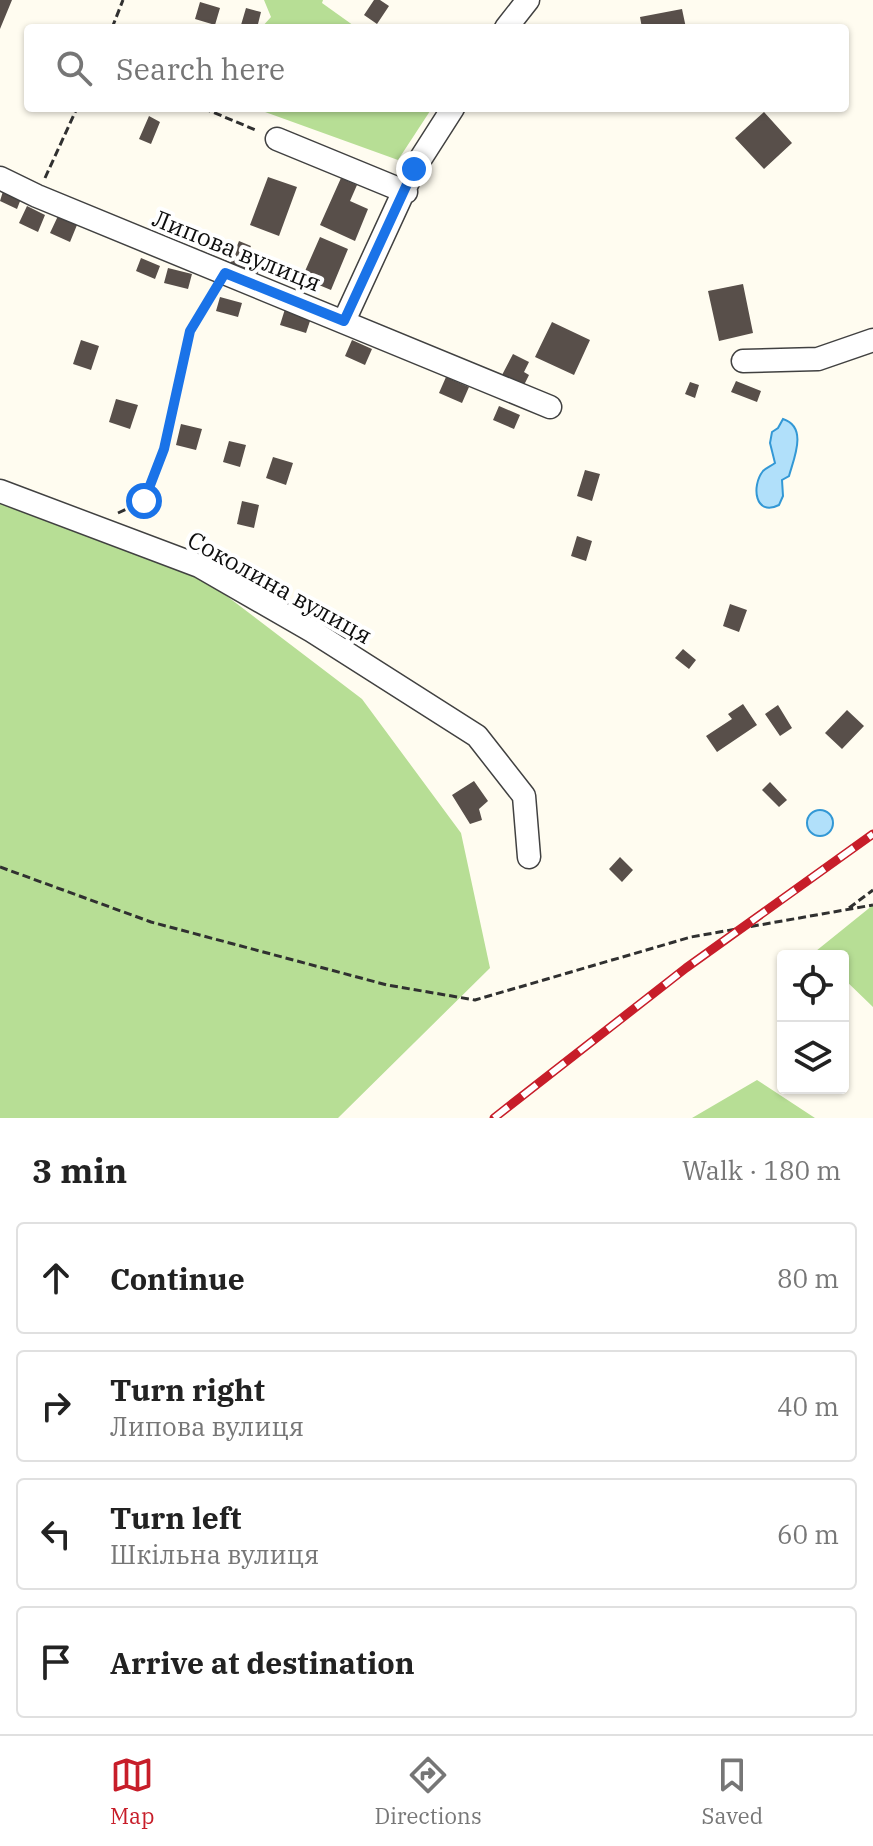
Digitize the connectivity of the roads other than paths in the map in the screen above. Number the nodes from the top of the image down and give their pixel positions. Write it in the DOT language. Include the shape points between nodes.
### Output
graph roads {
  1 [pos="528,0"];
  2 [pos="509,24"];
  3 [pos="450,112"];
  4 [pos="277,139"];
  5 [pos="0,178"];
  6 [pos="406,192"];
  7 [pos="344,321"];
  8 [pos="873,340"];
  9 [pos="743,361"];
  10 [pos="550,407"];
  11 [pos="0,491"];
  12 [pos="529,857"];
  1 -- 2 [label="street"];
  3 -- 6 [label="street" via="414,169"];
  4 -- 6 [label="street"];
  5 -- 7 [label="street, Липова вулиця"];
  6 -- 7 [label="street"];
  7 -- 10 [label="street, Липова вулиця"];
  8 -- 9 [label="street" via="818,359"];
  11 -- 12 [label="street, Соколина вулиця" via="199,566 477,736 524,796"];
}
